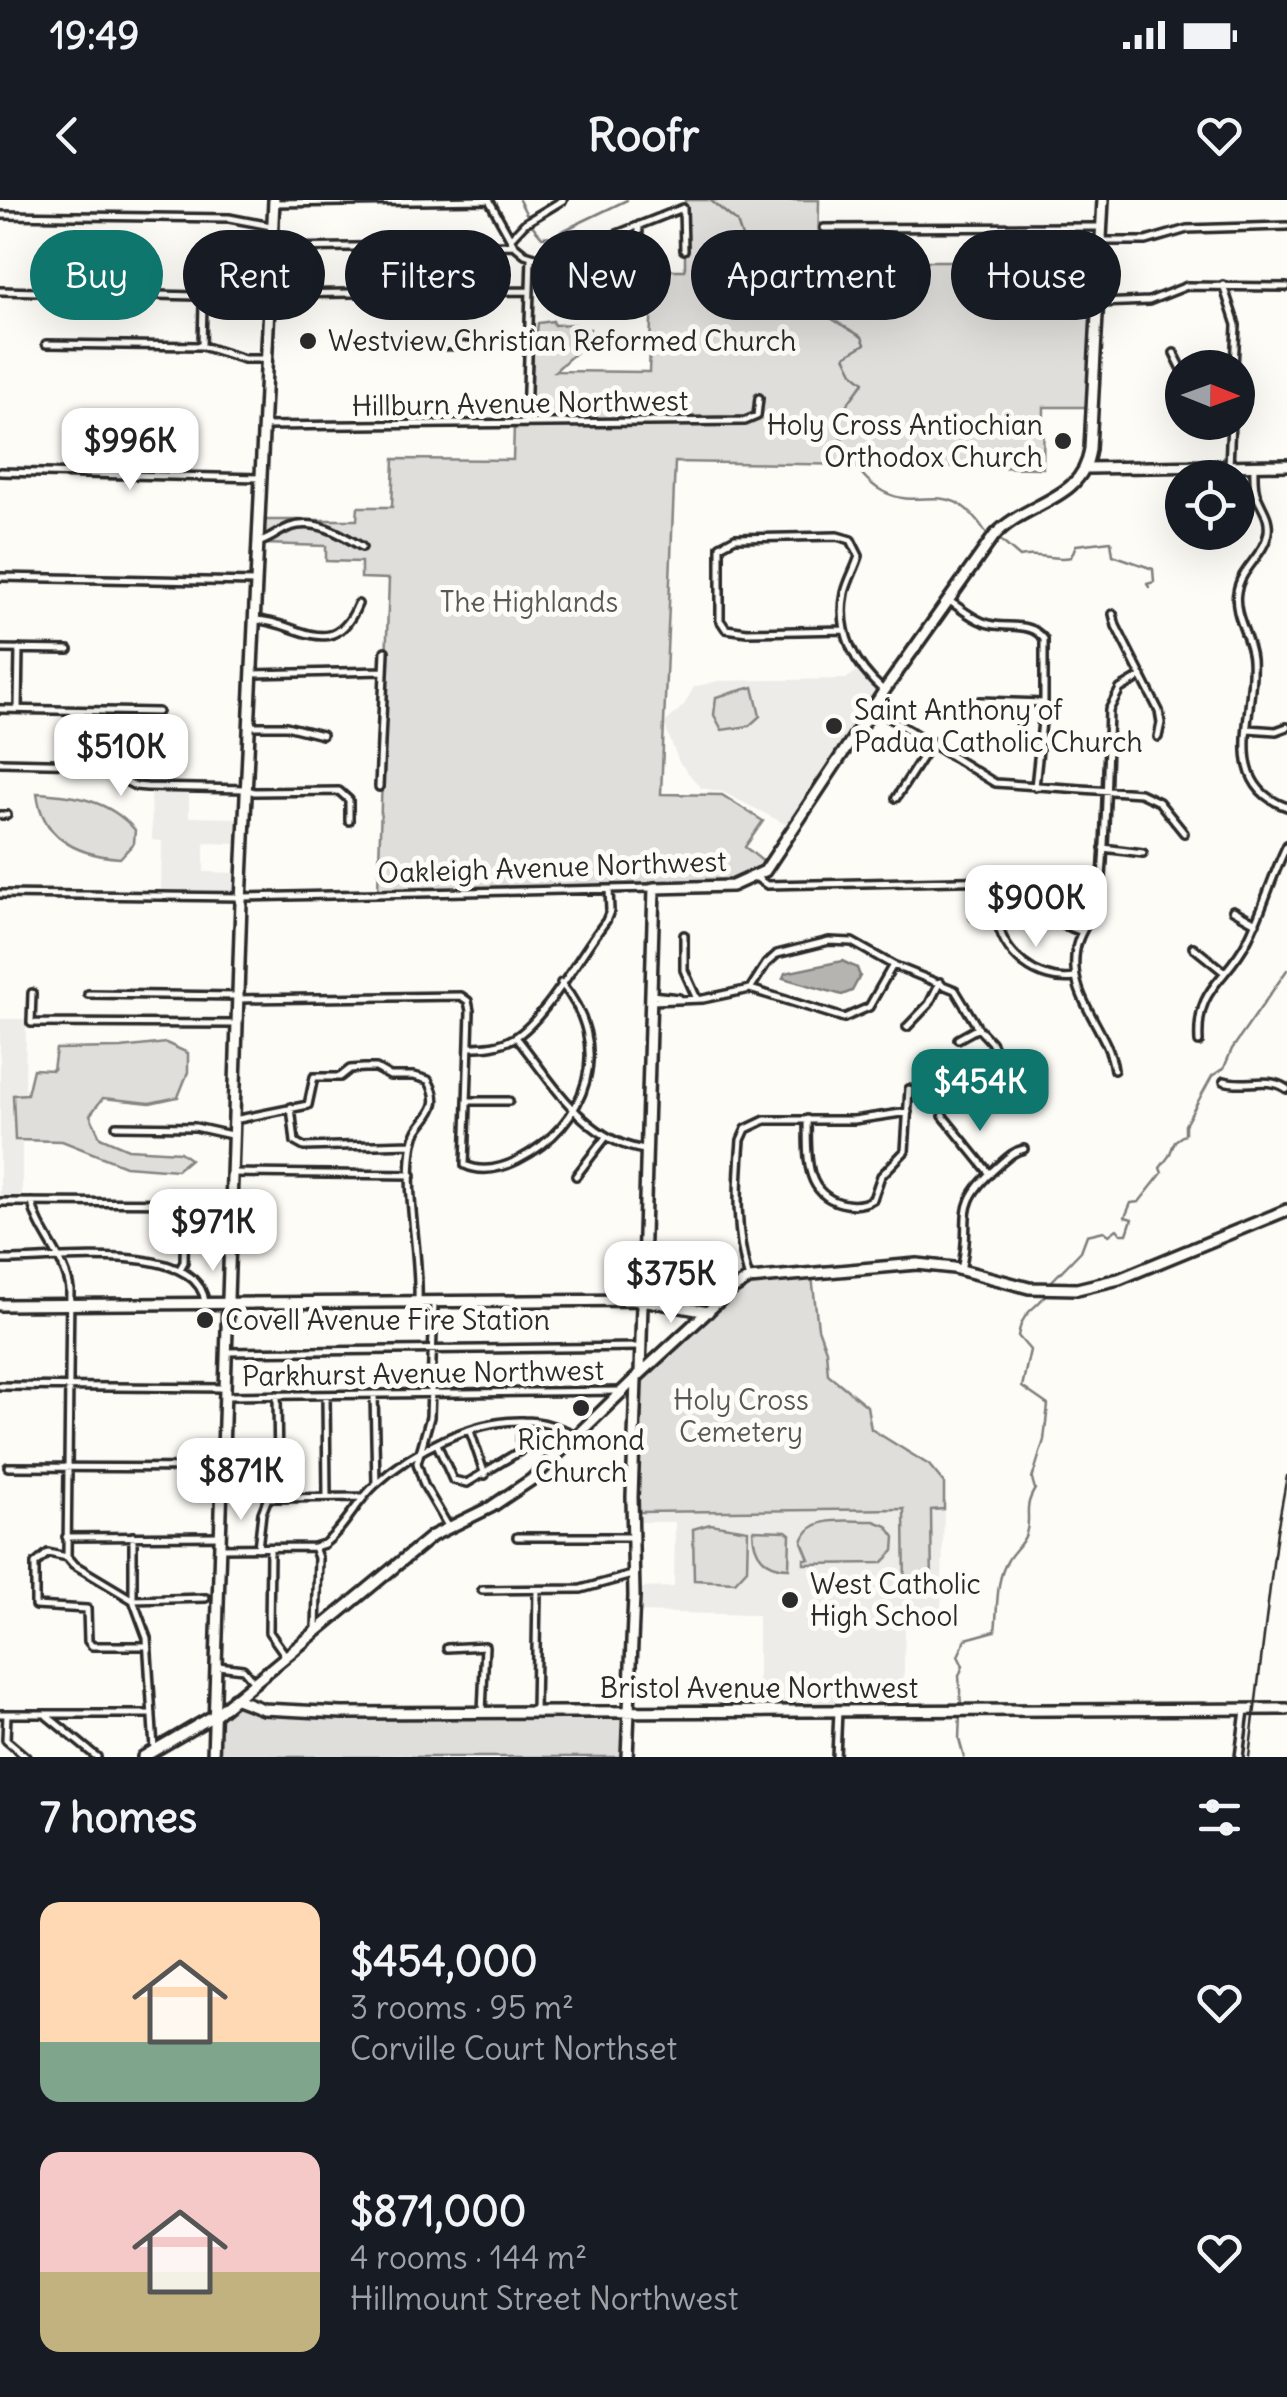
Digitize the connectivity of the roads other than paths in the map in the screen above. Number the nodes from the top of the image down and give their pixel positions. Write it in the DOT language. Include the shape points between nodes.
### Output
graph roads {
  1 [pos="489,200"];
  2 [pos="563,200"];
  3 [pos="1103,200"];
  4 [pos="274,201"];
  5 [pos="554,202"];
  6 [pos="0,214"];
  7 [pos="639,225"];
  8 [pos="1287,226"];
  9 [pos="272,227"];
  10 [pos="1102,227"];
  11 [pos="824,228"];
  12 [pos="626,230"];
  13 [pos="639,230"];
  14 [pos="1102,230"];
  15 [pos="513,242"];
  16 [pos="1121,242"];
  17 [pos="325,247"];
  18 [pos="684,250"];
  19 [pos="531,257"];
  20 [pos="1224,285"];
  21 [pos="1287,286"];
  22 [pos="0,291"];
  23 [pos="530,291"];
  24 [pos="325,293"];
  25 [pos="1121,303"];
  26 [pos="268,320"];
  27 [pos="1097,320"];
  28 [pos="46,344"];
  29 [pos="527,344"];
  30 [pos="202,346"];
  31 [pos="411,346"];
  32 [pos="1235,350"];
  33 [pos="266,359"];
  34 [pos="759,398"];
  35 [pos="526,423"];
  36 [pos="263,426"];
  37 [pos="1287,465"];
  38 [pos="1255,466"];
  39 [pos="1165,467"];
  40 [pos="1086,468"];
  41 [pos="0,472"];
  42 [pos="260,478"];
  43 [pos="1255,491"];
  44 [pos="257,543"];
  45 [pos="362,547"];
  46 [pos="0,578"];
  47 [pos="255,582"];
  48 [pos="948,600"];
  49 [pos="358,604"];
  50 [pos="1114,614"];
  51 [pos="254,620"];
  52 [pos="845,630"];
  53 [pos="0,648"];
  54 [pos="19,649"];
  55 [pos="69,650"];
  56 [pos="385,651"];
  57 [pos="384,671"];
  58 [pos="251,674"];
  59 [pos="1142,676"];
  60 [pos="884,691"];
  61 [pos="980,701"];
  62 [pos="1044,703"];
  63 [pos="873,708"];
  64 [pos="0,709"];
  65 [pos="18,709"];
  66 [pos="158,712"];
  67 [pos="249,726"];
  68 [pos="1287,727"];
  69 [pos="1248,728"];
  70 [pos="322,735"];
  71 [pos="1158,737"];
  72 [pos="932,742"];
  73 [pos="0,762"];
  74 [pos="379,787"];
  75 [pos="1035,787"];
  76 [pos="246,788"];
  77 [pos="1105,790"];
  78 [pos="896,798"];
  79 [pos="1287,808"];
  80 [pos="350,821"];
  81 [pos="1184,833"];
  82 [pos="1287,845"];
  83 [pos="1103,848"];
  84 [pos="1144,853"];
  85 [pos="756,877"];
  86 [pos="1101,878"];
  87 [pos="654,888"];
  88 [pos="609,889"];
  89 [pos="0,894"];
  90 [pos="241,896"];
  91 [pos="1233,910"];
  92 [pos="997,916"];
  93 [pos="974,917"];
  94 [pos="1256,923"];
  95 [pos="1080,931"];
  96 [pos="684,935"];
  97 [pos="1193,948"];
  98 [pos="894,965"];
  99 [pos="1224,972"];
  100 [pos="1075,978"];
  101 [pos="940,982"];
  102 [pos="561,983"];
  103 [pos="750,988"];
  104 [pos="32,993"];
  105 [pos="88,994"];
  106 [pos="238,997"];
  107 [pos="651,998"];
  108 [pos="697,1000"];
  109 [pos="237,1024"];
  110 [pos="907,1027"];
  111 [pos="978,1028"];
  112 [pos="516,1037"];
  113 [pos="958,1039"];
  114 [pos="1199,1042"];
  115 [pos="469,1047"];
  116 [pos="1114,1070"];
  117 [pos="1011,1076"];
  118 [pos="1224,1081"];
  119 [pos="1287,1089"];
  120 [pos="909,1090"];
  121 [pos="995,1090"];
  122 [pos="1033,1090"];
  123 [pos="467,1101"];
  124 [pos="509,1101"];
  125 [pos="290,1107"];
  126 [pos="574,1111"];
  127 [pos="908,1112"];
  128 [pos="943,1116"];
  129 [pos="807,1119"];
  130 [pos="234,1120"];
  131 [pos="116,1126"];
  132 [pos="234,1136"];
  133 [pos="606,1137"];
  134 [pos="412,1144"];
  135 [pos="1024,1149"];
  136 [pos="647,1150"];
  137 [pos="232,1173"];
  138 [pos="990,1174"];
  139 [pos="412,1175"];
  140 [pos="576,1176"];
  141 [pos="0,1202"];
  142 [pos="32,1202"];
  143 [pos="185,1203"];
  144 [pos="231,1203"];
  145 [pos="1287,1210"];
  146 [pos="0,1260"];
  147 [pos="62,1260"];
  148 [pos="180,1269"];
  149 [pos="961,1270"];
  150 [pos="749,1279"];
  151 [pos="642,1300"];
  152 [pos="418,1302"];
  153 [pos="434,1302"];
  154 [pos="0,1305"];
  155 [pos="71,1305"];
  156 [pos="205,1305"];
  157 [pos="227,1305"];
  158 [pos="708,1312"];
  159 [pos="641,1346"];
  160 [pos="433,1349"];
  161 [pos="226,1352"];
  162 [pos="639,1375"];
  163 [pos="0,1386"];
  164 [pos="69,1387"];
  165 [pos="622,1391"];
  166 [pos="225,1392"];
  167 [pos="433,1392"];
  168 [pos="326,1394"];
  169 [pos="374,1394"];
  170 [pos="277,1395"];
  171 [pos="521,1420"];
  172 [pos="470,1431"];
  173 [pos="578,1436"];
  174 [pos="437,1444"];
  175 [pos="418,1453"];
  176 [pos="8,1467"];
  177 [pos="66,1467"];
  178 [pos="223,1468"];
  179 [pos="485,1475"];
  180 [pos="376,1484"];
  181 [pos="327,1497"];
  182 [pos="270,1498"];
  183 [pos="362,1498"];
  184 [pos="448,1526"];
  185 [pos="66,1536"];
  186 [pos="133,1536"];
  187 [pos="632,1537"];
  188 [pos="517,1538"];
  189 [pos="221,1542"];
  190 [pos="314,1547"];
  191 [pos="258,1548"];
  192 [pos="270,1548"];
  193 [pos="67,1557"];
  194 [pos="634,1574"];
  195 [pos="482,1590"];
  196 [pos="537,1590"];
  197 [pos="206,1598"];
  198 [pos="133,1600"];
  199 [pos="316,1632"];
  200 [pos="147,1646"];
  201 [pos="447,1648"];
  202 [pos="286,1656"];
  203 [pos="218,1666"];
  204 [pos="254,1682"];
  205 [pos="234,1698"];
  206 [pos="1287,1709"];
  207 [pos="630,1710"];
  208 [pos="1245,1710"];
  209 [pos="838,1711"];
  210 [pos="482,1712"];
  211 [pos="535,1712"];
  212 [pos="4,1714"];
  213 [pos="45,1714"];
  214 [pos="152,1714"];
  215 [pos="215,1715"];
  216 [pos="154,1749"];
  217 [pos="26,1757"];
  218 [pos="97,1757"];
  219 [pos="143,1757"];
  220 [pos="212,1757"];
  221 [pos="628,1757"];
  222 [pos="836,1757"];
  223 [pos="1239,1757"];
  1 -- 4 [label="street"];
  1 -- 15 [label="street"];
  2 -- 5 [label="street"];
  3 -- 10 [label="street"];
  4 -- 9 [label="street"];
  5 -- 15 [label="street"];
  6 -- 9 [label="street" via="230,218"];
  7 -- 12 [label="street"];
  7 -- 13 [label="street"];
  7 -- 18 [label="street" via="685,210"];
  8 -- 16 [label="street" via="1187,229"];
  10 -- 11 [label="street"];
  10 -- 14 [label="street"];
  15 -- 17 [label="street"];
  15 -- 19 [label="street"];
  19 -- 23 [label="street"];
  20 -- 21 [label="street"];
  20 -- 25 [label="street" via="1184,286 1145,302"];
  20 -- 32 [label="street" via="1236,325"];
  22 -- 30 [label="street" via="196,296 203,304"];
  23 -- 24 [label="street"];
  23 -- 29 [label="street"];
  26 -- 33 [label="street"];
  27 -- 40 [label="street"];
  28 -- 30 [label="street"];
  29 -- 31 [label="street"];
  29 -- 35 [label="street"];
  30 -- 33 [label="street"];
  33 -- 36 [label="street"];
  34 -- 35 [label="street, Hillburn Avenue Northwest" via="758,416 745,421"];
  35 -- 36 [label="street, Hillburn Avenue Northwest"];
  36 -- 42 [label="street"];
  37 -- 38 [label="street"];
  39 -- 40 [label="street"];
  40 -- 48 [label="street" via="1064,493 1003,525"];
  41 -- 42 [label="street"];
  42 -- 44 [label="street"];
  43 -- 69 [label="street" via="1268,524 1265,543 1236,598 1252,662"];
  44 -- 45 [label="street" via="309,525"];
  44 -- 47 [label="street"];
  46 -- 47 [label="street"];
  47 -- 51 [label="street"];
  48 -- 60 [label="street"];
  48 -- 62 [label="street" via="986,624 1040,633"];
  49 -- 51 [label="street" via="348,622 324,636"];
  50 -- 59 [label="street"];
  51 -- 58 [label="street"];
  52 -- 52 [label="street" via="845,593 859,556 852,540 734,538 720,546 720,620 726,630"];
  52 -- 60 [label="street" via="861,668"];
  53 -- 54 [label="street"];
  54 -- 55 [label="street"];
  54 -- 65 [label="street"];
  56 -- 57 [label="street"];
  57 -- 58 [label="street"];
  57 -- 74 [label="street"];
  58 -- 67 [label="street"];
  59 -- 71 [label="street" via="1160,714"];
  59 -- 77 [label="street" via="1112,698"];
  60 -- 63 [label="street"];
  61 -- 62 [label="street"];
  62 -- 75 [label="street"];
  63 -- 72 [label="street"];
  63 -- 85 [label="street" via="778,855"];
  64 -- 65 [label="street"];
  65 -- 66 [label="street"];
  67 -- 70 [label="street"];
  67 -- 76 [label="street"];
  68 -- 69 [label="street"];
  69 -- 79 [label="street" via="1252,783"];
  72 -- 75 [label="street" via="982,777"];
  72 -- 78 [label="street"];
  73 -- 76 [label="street" via="92,764 135,786"];
  75 -- 77 [label="street"];
  76 -- 80 [label="street" via="339,791 349,800"];
  76 -- 90 [label="street"];
  77 -- 81 [label="street" via="1152,798"];
  77 -- 83 [label="street"];
  82 -- 94 [label="street"];
  83 -- 84 [label="street"];
  83 -- 86 [label="street"];
  85 -- 86 [label="street, Oakleigh Avenue Northwest" via="768,884"];
  85 -- 87 [label="street, Oakleigh Avenue Northwest" via="732,886"];
  86 -- 95 [label="street" via="1098,900"];
  87 -- 88 [label="street, Oakleigh Avenue Northwest"];
  87 -- 107 [label="street"];
  88 -- 90 [label="street, Oakleigh Avenue Northwest"];
  88 -- 102 [label="street" via="606,920"];
  89 -- 90 [label="street, Oakleigh Avenue Northwest"];
  90 -- 106 [label="street"];
  91 -- 94 [label="street"];
  92 -- 93 [label="street"];
  92 -- 95 [label="street" via="1038,916"];
  92 -- 100 [label="street" via="1002,938 1028,967 1049,978"];
  94 -- 99 [label="street"];
  95 -- 100 [label="street"];
  96 -- 108 [label="street" via="684,970"];
  97 -- 99 [label="street"];
  98 -- 101 [label="street"];
  98 -- 103 [label="street" via="852,942 829,941 777,954"];
  98 -- 103 [label="street" via="868,1007 844,1018"];
  99 -- 114 [label="street" via="1203,1003"];
  100 -- 116 [label="street"];
  101 -- 110 [label="street"];
  101 -- 111 [label="street" via="961,997"];
  102 -- 112 [label="street"];
  102 -- 126 [label="street" via="588,1035 588,1071"];
  103 -- 108 [label="street"];
  104 -- 109 [label="street" via="31,1023"];
  105 -- 106 [label="street"];
  106 -- 109 [label="street"];
  106 -- 115 [label="street" via="461,996 470,1005"];
  107 -- 108 [label="street"];
  107 -- 136 [label="street"];
  109 -- 130 [label="street"];
  111 -- 113 [label="street"];
  111 -- 117 [label="street"];
  112 -- 115 [label="street"];
  112 -- 126 [label="street"];
  115 -- 123 [label="street"];
  117 -- 121 [label="street"];
  117 -- 122 [label="street"];
  118 -- 119 [label="street" via="1274,1082"];
  120 -- 127 [label="street"];
  123 -- 124 [label="street"];
  123 -- 126 [label="street" via="468,1168 508,1164 547,1142"];
  125 -- 130 [label="street"];
  125 -- 134 [label="street" via="295,1142 304,1147"];
  125 -- 134 [label="street" via="310,1103 314,1077 350,1069 423,1078 432,1085 434,1105"];
  126 -- 133 [label="street"];
  127 -- 129 [label="street"];
  127 -- 129 [label="street" via="905,1152 880,1176 873,1200 862,1205 838,1203 816,1186 808,1165"];
  128 -- 138 [label="street"];
  129 -- 150 [label="street" via="758,1121 743,1134 738,1234"];
  130 -- 132 [label="street"];
  131 -- 132 [label="street" via="195,1127"];
  132 -- 137 [label="street"];
  133 -- 136 [label="street"];
  133 -- 140 [label="street"];
  134 -- 139 [label="street"];
  135 -- 138 [label="street"];
  136 -- 151 [label="street"];
  137 -- 139 [label="street"];
  137 -- 144 [label="street"];
  138 -- 149 [label="street" via="968,1198"];
  139 -- 152 [label="street"];
  141 -- 142 [label="street"];
  142 -- 143 [label="street"];
  142 -- 147 [label="street"];
  143 -- 144 [label="street"];
  143 -- 148 [label="street"];
  144 -- 157 [label="street"];
  145 -- 149 [label="street" via="1090,1287 1042,1290"];
  146 -- 147 [label="street"];
  147 -- 148 [label="street" via="118,1258"];
  147 -- 155 [label="street"];
  148 -- 156 [label="street" via="201,1287"];
  149 -- 150 [label="street" via="916,1264"];
  150 -- 158 [label="street"];
  151 -- 153 [label="street"];
  151 -- 158 [label="street"];
  151 -- 159 [label="street"];
  152 -- 153 [label="street"];
  152 -- 157 [label="street"];
  153 -- 160 [label="street"];
  154 -- 155 [label="street"];
  155 -- 156 [label="street"];
  155 -- 164 [label="street"];
  156 -- 157 [label="street"];
  157 -- 161 [label="street"];
  158 -- 162 [label="street"];
  159 -- 160 [label="street"];
  159 -- 162 [label="street"];
  160 -- 161 [label="street"];
  160 -- 167 [label="street"];
  161 -- 166 [label="street"];
  162 -- 165 [label="street"];
  162 -- 187 [label="street"];
  163 -- 164 [label="street, Parkhurst Avenue Northwest"];
  164 -- 166 [label="street, Parkhurst Avenue Northwest"];
  164 -- 177 [label="street"];
  165 -- 167 [label="street, Parkhurst Avenue Northwest"];
  165 -- 173 [label="street"];
  166 -- 170 [label="street, Parkhurst Avenue Northwest"];
  166 -- 178 [label="street"];
  167 -- 169 [label="street, Parkhurst Avenue Northwest"];
  167 -- 175 [label="street"];
  168 -- 169 [label="street, Parkhurst Avenue Northwest"];
  168 -- 170 [label="street, Parkhurst Avenue Northwest"];
  168 -- 181 [label="street"];
  169 -- 180 [label="street"];
  170 -- 182 [label="street" via="278,1472"];
  171 -- 172 [label="street"];
  171 -- 173 [label="street"];
  171 -- 179 [label="street" via="520,1451"];
  172 -- 174 [label="street"];
  172 -- 179 [label="street"];
  173 -- 184 [label="street" via="506,1498"];
  174 -- 175 [label="street"];
  174 -- 179 [label="street" via="453,1480 468,1483"];
  175 -- 180 [label="street"];
  175 -- 184 [label="street" via="421,1478"];
  176 -- 177 [label="street"];
  177 -- 178 [label="street"];
  177 -- 185 [label="street"];
  178 -- 189 [label="street"];
  180 -- 183 [label="street"];
  181 -- 182 [label="street"];
  181 -- 183 [label="street"];
  182 -- 191 [label="street"];
  183 -- 190 [label="street" via="330,1539"];
  184 -- 199 [label="street"];
  185 -- 186 [label="street"];
  185 -- 193 [label="street"];
  186 -- 189 [label="street"];
  186 -- 198 [label="street"];
  187 -- 188 [label="street"];
  187 -- 194 [label="street"];
  189 -- 191 [label="street"];
  189 -- 203 [label="street"];
  190 -- 192 [label="street"];
  190 -- 199 [label="street"];
  191 -- 192 [label="street"];
  192 -- 202 [label="street" via="269,1632"];
  193 -- 198 [label="street"];
  193 -- 200 [label="street" via="48,1553 37,1560 35,1606 88,1608 92,1646"];
  194 -- 196 [label="street" via="594,1588"];
  194 -- 207 [label="street"];
  195 -- 196 [label="street"];
  196 -- 211 [label="street"];
  197 -- 198 [label="street"];
  198 -- 200 [label="street"];
  199 -- 202 [label="street"];
  200 -- 214 [label="street"];
  201 -- 210 [label="street" via="485,1646"];
  202 -- 204 [label="street"];
  203 -- 204 [label="street" via="244,1668"];
  203 -- 215 [label="street"];
  204 -- 205 [label="street"];
  205 -- 210 [label="street, Bristol Avenue Northwest" via="255,1708 298,1712"];
  205 -- 215 [label="street"];
  206 -- 208 [label="street, Bristol Avenue Northwest"];
  207 -- 209 [label="street, Bristol Avenue Northwest"];
  207 -- 211 [label="street, Bristol Avenue Northwest"];
  207 -- 221 [label="street"];
  208 -- 209 [label="street, Bristol Avenue Northwest"];
  208 -- 223 [label="street"];
  209 -- 222 [label="street"];
  210 -- 211 [label="street, Bristol Avenue Northwest"];
  212 -- 213 [label="street"];
  212 -- 217 [label="street" via="6,1740"];
  213 -- 214 [label="street"];
  213 -- 218 [label="street"];
  214 -- 216 [label="street"];
  215 -- 216 [label="street"];
  215 -- 220 [label="street"];
  216 -- 219 [label="street"];
}
